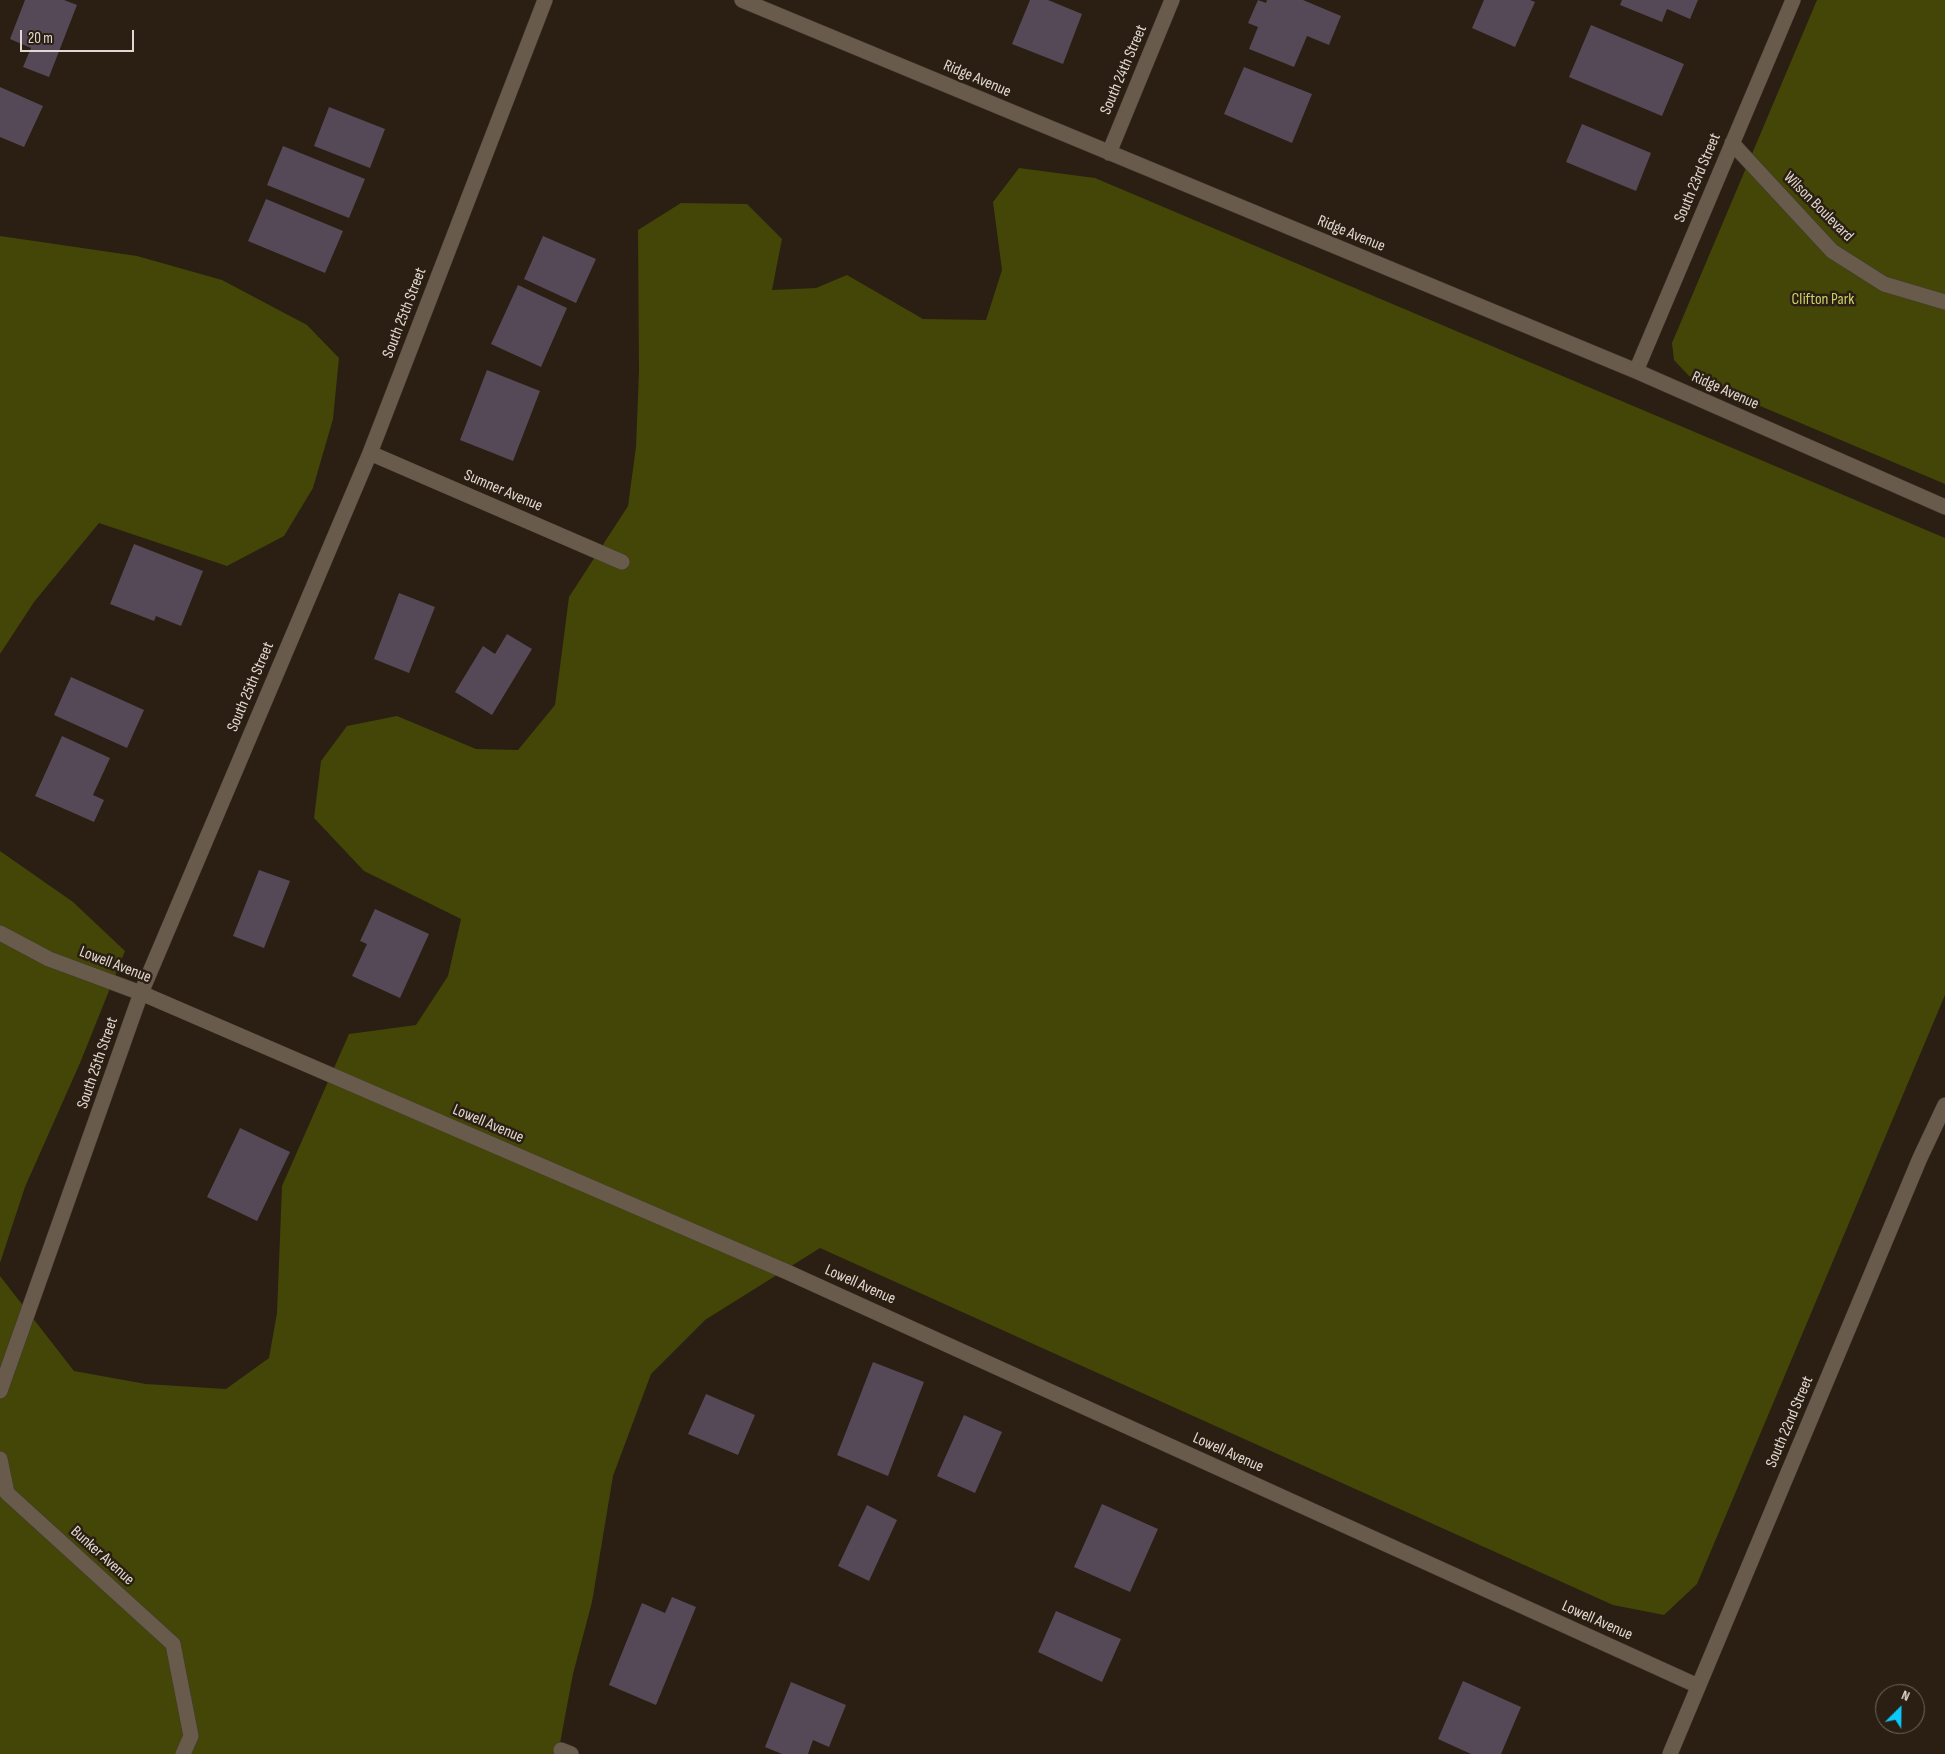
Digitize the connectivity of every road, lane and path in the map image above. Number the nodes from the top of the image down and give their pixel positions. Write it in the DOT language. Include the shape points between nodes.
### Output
graph roads {
  1 [pos="545,0"];
  2 [pos="742,0"];
  3 [pos="1172,0"];
  4 [pos="1793,0"];
  5 [pos="1732,143"];
  6 [pos="1108,153"];
  7 [pos="1945,302"];
  8 [pos="1636,371"];
  9 [pos="370,453"];
  10 [pos="1945,507"];
  11 [pos="622,562"];
  12 [pos="0,933"];
  13 [pos="141,993"];
  14 [pos="1945,1105"];
  15 [pos="0,1391"];
  16 [pos="0,1460"];
  17 [pos="1698,1686"];
  18 [pos="183,1754"];
  19 [pos="1670,1754"];
  1 -- 9 [label="street, South 25th Street"];
  2 -- 6 [label="street, Ridge Avenue"];
  3 -- 6 [label="street, South 24th Street"];
  4 -- 5 [label="street, South 23rd Street"];
  5 -- 7 [label="street, Wilson Boulevard" via="1832,251 1884,284"];
  5 -- 8 [label="street, South 23rd Street"];
  6 -- 8 [label="street, Ridge Avenue"];
  8 -- 10 [label="street, Ridge Avenue"];
  9 -- 11 [label="street, Sumner Avenue"];
  9 -- 13 [label="street, South 25th Street"];
  12 -- 13 [label="street, Lowell Avenue" via="49,959"];
  13 -- 15 [label="street, South 25th Street"];
  13 -- 17 [label="street, Lowell Avenue" via="784,1270"];
  14 -- 17 [label="street, South 22nd Street"];
  16 -- 18 [label="street, Bunker Avenue" via="7,1493 173,1644 191,1736"];
  17 -- 19 [label="street, South 22nd Street"];
}
